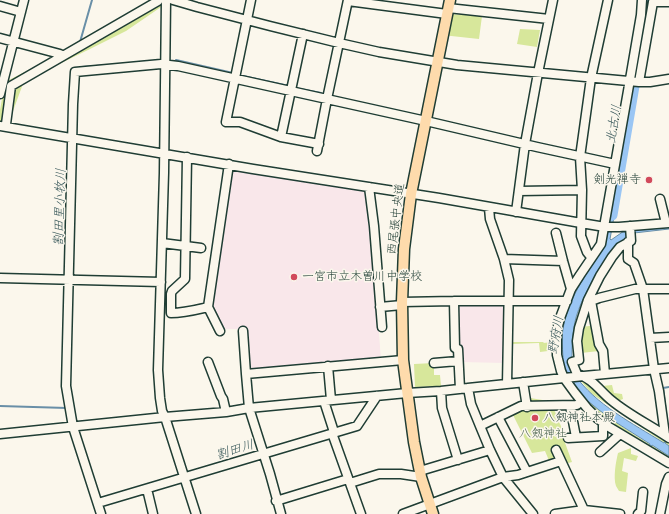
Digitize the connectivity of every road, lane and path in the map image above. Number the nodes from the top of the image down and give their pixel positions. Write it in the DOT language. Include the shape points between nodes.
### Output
graph roads {
  1 [pos="24,0"];
  2 [pos="162,0"];
  3 [pos="173,0"];
  4 [pos="251,0"];
  5 [pos="256,0"];
  6 [pos="553,0"];
  7 [pos="608,0"];
  8 [pos="642,0"];
  9 [pos="348,1"];
  10 [pos="669,2"];
  11 [pos="0,6"];
  12 [pos="448,7"];
  13 [pos="21,12"];
  14 [pos="549,19"];
  15 [pos="249,21"];
  16 [pos="303,34"];
  17 [pos="0,38"];
  18 [pos="13,41"];
  19 [pos="339,43"];
  20 [pos="60,54"];
  21 [pos="437,62"];
  22 [pos="166,64"];
  23 [pos="538,73"];
  24 [pos="591,78"];
  25 [pos="669,79"];
  26 [pos="237,80"];
  27 [pos="635,82"];
  28 [pos="291,91"];
  29 [pos="0,93"];
  30 [pos="327,99"];
  31 [pos="426,121"];
  32 [pos="3,125"];
  33 [pos="282,137"];
  34 [pos="73,138"];
  35 [pos="525,144"];
  36 [pos="164,153"];
  37 [pos="188,157"];
  38 [pos="580,157"];
  39 [pos="230,164"];
  40 [pos="615,164"];
  41 [pos="369,187"];
  42 [pos="582,190"];
  43 [pos="519,191"];
  44 [pos="411,194"];
  45 [pos="660,199"];
  46 [pos="489,208"];
  47 [pos="516,212"];
  48 [pos="668,223"];
  49 [pos="581,224"];
  50 [pos="607,227"];
  51 [pos="556,233"];
  52 [pos="630,234"];
  53 [pos="162,243"];
  54 [pos="185,246"];
  55 [pos="201,248"];
  56 [pos="591,257"];
  57 [pos="504,259"];
  58 [pos="563,261"];
  59 [pos="0,278"];
  60 [pos="69,279"];
  61 [pos="161,282"];
  62 [pos="571,289"];
  63 [pos="643,289"];
  64 [pos="669,289"];
  65 [pos="454,301"];
  66 [pos="510,301"];
  67 [pos="566,301"];
  68 [pos="590,301"];
  69 [pos="402,304"];
  70 [pos="208,307"];
  71 [pos="380,307"];
  72 [pos="382,327"];
  73 [pos="220,331"];
  74 [pos="243,331"];
  75 [pos="669,337"];
  76 [pos="650,338"];
  77 [pos="403,360"];
  78 [pos="458,361"];
  79 [pos="208,362"];
  80 [pos="434,363"];
  81 [pos="328,366"];
  82 [pos="669,368"];
  83 [pos="654,369"];
  84 [pos="246,374"];
  85 [pos="605,374"];
  86 [pos="580,376"];
  87 [pos="565,378"];
  88 [pos="523,382"];
  89 [pos="507,384"];
  90 [pos="468,388"];
  91 [pos="460,389"];
  92 [pos="441,391"];
  93 [pos="407,393"];
  94 [pos="377,396"];
  95 [pos="327,401"];
  96 [pos="581,402"];
  97 [pos="527,406"];
  98 [pos="570,406"];
  99 [pos="249,408"];
  100 [pos="226,412"];
  101 [pos="165,417"];
  102 [pos="498,417"];
  103 [pos="603,422"];
  104 [pos="480,426"];
  105 [pos="73,427"];
  106 [pos="333,431"];
  107 [pos="667,432"];
  108 [pos="0,434"];
  109 [pos="620,434"];
  110 [pos="490,450"];
  111 [pos="556,450"];
  112 [pos="263,452"];
  113 [pos="600,452"];
  114 [pos="458,460"];
  115 [pos="561,462"];
  116 [pos="669,462"];
  117 [pos="527,472"];
  118 [pos="421,474"];
  119 [pos="183,476"];
  120 [pos="503,477"];
  121 [pos="669,477"];
  122 [pos="349,481"];
  123 [pos="147,489"];
  124 [pos="643,492"];
  125 [pos="98,501"];
  126 [pos="276,501"];
  127 [pos="431,509"];
  128 [pos="585,512"];
  129 [pos="101,514"];
  130 [pos="153,514"];
  131 [pos="196,514"];
  132 [pos="280,514"];
  133 [pos="361,514"];
  134 [pos="403,514"];
  135 [pos="533,514"];
  136 [pos="555,514"];
  137 [pos="620,514"];
  138 [pos="638,514"];
  139 [pos="660,514"];
  1 -- 13 [label="street"];
  2 -- 22 [label="street"];
  2 -- 32 [label="street" via="11,86"];
  3 -- 15 [label="street"];
  4 -- 15 [label="street"];
  5 -- 15 [label="street"];
  6 -- 14 [label="street"];
  7 -- 24 [label="street"];
  8 -- 27 [label="street"];
  9 -- 12 [label="street"];
  9 -- 19 [label="street"];
  10 -- 27 [label="street" via="653,2"];
  11 -- 13 [label="street"];
  12 -- 14 [label="street"];
  12 -- 21 [label="main road, 西尾張中央道"];
  13 -- 18 [label="street"];
  14 -- 23 [label="street"];
  15 -- 16 [label="street"];
  15 -- 26 [label="street"];
  16 -- 19 [label="street"];
  16 -- 28 [label="street"];
  17 -- 18 [label="street"];
  18 -- 20 [label="street"];
  18 -- 29 [label="street"];
  19 -- 21 [label="street"];
  19 -- 30 [label="street"];
  21 -- 23 [label="street"];
  21 -- 31 [label="main road, 西尾張中央道"];
  22 -- 26 [label="street"];
  22 -- 34 [label="street" via="75,72"];
  22 -- 36 [label="street"];
  23 -- 24 [label="street"];
  23 -- 35 [label="street"];
  24 -- 27 [label="street"];
  24 -- 38 [label="street"];
  25 -- 27 [label="street"];
  26 -- 28 [label="street"];
  26 -- 33 [label="street" via="226,122 240,122"];
  27 -- 40 [label="street"];
  28 -- 30 [label="street"];
  28 -- 33 [label="street"];
  30 -- 31 [label="street"];
  30 -- 33 [label="street" via="318,147"];
  31 -- 35 [label="street"];
  31 -- 44 [label="main road, 西尾張中央道"];
  32 -- 34 [label="street"];
  34 -- 36 [label="street"];
  34 -- 60 [label="street"];
  35 -- 38 [label="street"];
  35 -- 43 [label="street"];
  36 -- 37 [label="street"];
  36 -- 53 [label="street"];
  37 -- 39 [label="street"];
  37 -- 54 [label="street"];
  38 -- 40 [label="street"];
  38 -- 42 [label="street"];
  39 -- 41 [label="street"];
  39 -- 70 [label="street"];
  40 -- 50 [label="street"];
  41 -- 44 [label="street"];
  41 -- 71 [label="street"];
  42 -- 43 [label="street"];
  42 -- 49 [label="street"];
  43 -- 47 [label="street"];
  44 -- 46 [label="street"];
  44 -- 69 [label="main road, 西尾張中央道" via="404,248"];
  45 -- 48 [label="street"];
  46 -- 47 [label="street"];
  46 -- 57 [label="street" via="490,219"];
  47 -- 49 [label="street"];
  48 -- 52 [label="street"];
  49 -- 50 [label="street"];
  49 -- 56 [label="street" via="581,236"];
  50 -- 52 [label="street"];
  50 -- 56 [label="street" via="601,244"];
  51 -- 58 [label="street"];
  52 -- 63 [label="street" via="628,259 634,263"];
  52 -- 68 [label="street" via="600,276"];
  53 -- 54 [label="street"];
  53 -- 61 [label="street"];
  54 -- 55 [label="street"];
  54 -- 70 [label="street" via="185,278 171,294 171,313"];
  56 -- 62 [label="street"];
  57 -- 58 [label="street"];
  57 -- 66 [label="street"];
  58 -- 62 [label="street"];
  59 -- 60 [label="street"];
  60 -- 61 [label="street"];
  60 -- 105 [label="street" via="66,386"];
  61 -- 101 [label="street" via="159,385"];
  62 -- 67 [label="street"];
  63 -- 64 [label="street"];
  63 -- 68 [label="street" via="636,288"];
  63 -- 76 [label="street"];
  65 -- 66 [label="street"];
  65 -- 69 [label="street"];
  65 -- 78 [label="street" via="455,348 458,349"];
  66 -- 67 [label="street"];
  66 -- 89 [label="street"];
  67 -- 87 [label="street" via="557,330 560,366"];
  68 -- 85 [label="street" via="599,344 603,351"];
  68 -- 86 [label="street" via="579,328 579,360 572,362"];
  69 -- 71 [label="street"];
  69 -- 77 [label="main road, 西尾張中央道"];
  70 -- 73 [label="street"];
  71 -- 72 [label="street"];
  74 -- 84 [label="street"];
  75 -- 76 [label="street"];
  76 -- 83 [label="street"];
  77 -- 81 [label="street"];
  77 -- 93 [label="main road, 西尾張中央道"];
  78 -- 80 [label="street"];
  78 -- 91 [label="street"];
  79 -- 100 [label="street"];
  81 -- 84 [label="street"];
  81 -- 95 [label="street"];
  82 -- 83 [label="street"];
  83 -- 85 [label="street"];
  83 -- 107 [label="street"];
  84 -- 99 [label="street"];
  85 -- 86 [label="street"];
  86 -- 87 [label="street"];
  86 -- 107 [label="street" via="589,379 630,414"];
  87 -- 88 [label="street"];
  87 -- 96 [label="street"];
  88 -- 89 [label="street"];
  88 -- 97 [label="street"];
  89 -- 90 [label="street"];
  90 -- 91 [label="street"];
  90 -- 104 [label="street"];
  91 -- 92 [label="street"];
  92 -- 93 [label="street"];
  92 -- 114 [label="street" via="442,408"];
  93 -- 94 [label="street"];
  93 -- 118 [label="main road, 西尾張中央道"];
  94 -- 95 [label="street"];
  94 -- 106 [label="street" via="357,426"];
  95 -- 99 [label="street"];
  95 -- 106 [label="street"];
  96 -- 98 [label="street"];
  96 -- 103 [label="street"];
  97 -- 98 [label="street"];
  97 -- 102 [label="street" via="521,406"];
  98 -- 103 [label="street" via="572,437 603,436"];
  99 -- 100 [label="street"];
  99 -- 112 [label="street"];
  100 -- 101 [label="street"];
  101 -- 105 [label="street"];
  101 -- 119 [label="street"];
  102 -- 104 [label="street"];
  102 -- 117 [label="street"];
  103 -- 109 [label="street"];
  104 -- 110 [label="street"];
  105 -- 108 [label="street"];
  105 -- 125 [label="street"];
  106 -- 112 [label="street"];
  106 -- 122 [label="street"];
  109 -- 113 [label="street"];
  109 -- 116 [label="street"];
  110 -- 114 [label="street"];
  110 -- 120 [label="street"];
  111 -- 115 [label="street"];
  112 -- 119 [label="street"];
  112 -- 126 [label="street"];
  114 -- 118 [label="street"];
  115 -- 117 [label="street"];
  115 -- 128 [label="street"];
  117 -- 120 [label="street"];
  118 -- 122 [label="street" via="379,474"];
  118 -- 127 [label="main road, 西尾張中央道"];
  119 -- 123 [label="street"];
  119 -- 131 [label="street"];
  120 -- 127 [label="street"];
  120 -- 135 [label="street"];
  121 -- 139 [label="street"];
  122 -- 126 [label="street"];
  122 -- 133 [label="street"];
  123 -- 125 [label="street"];
  123 -- 130 [label="street"];
  124 -- 138 [label="street" via="641,511"];
  125 -- 129 [label="street"];
  126 -- 132 [label="street"];
  127 -- 134 [label="street"];
  128 -- 136 [label="street"];
  128 -- 137 [label="street"];
}
